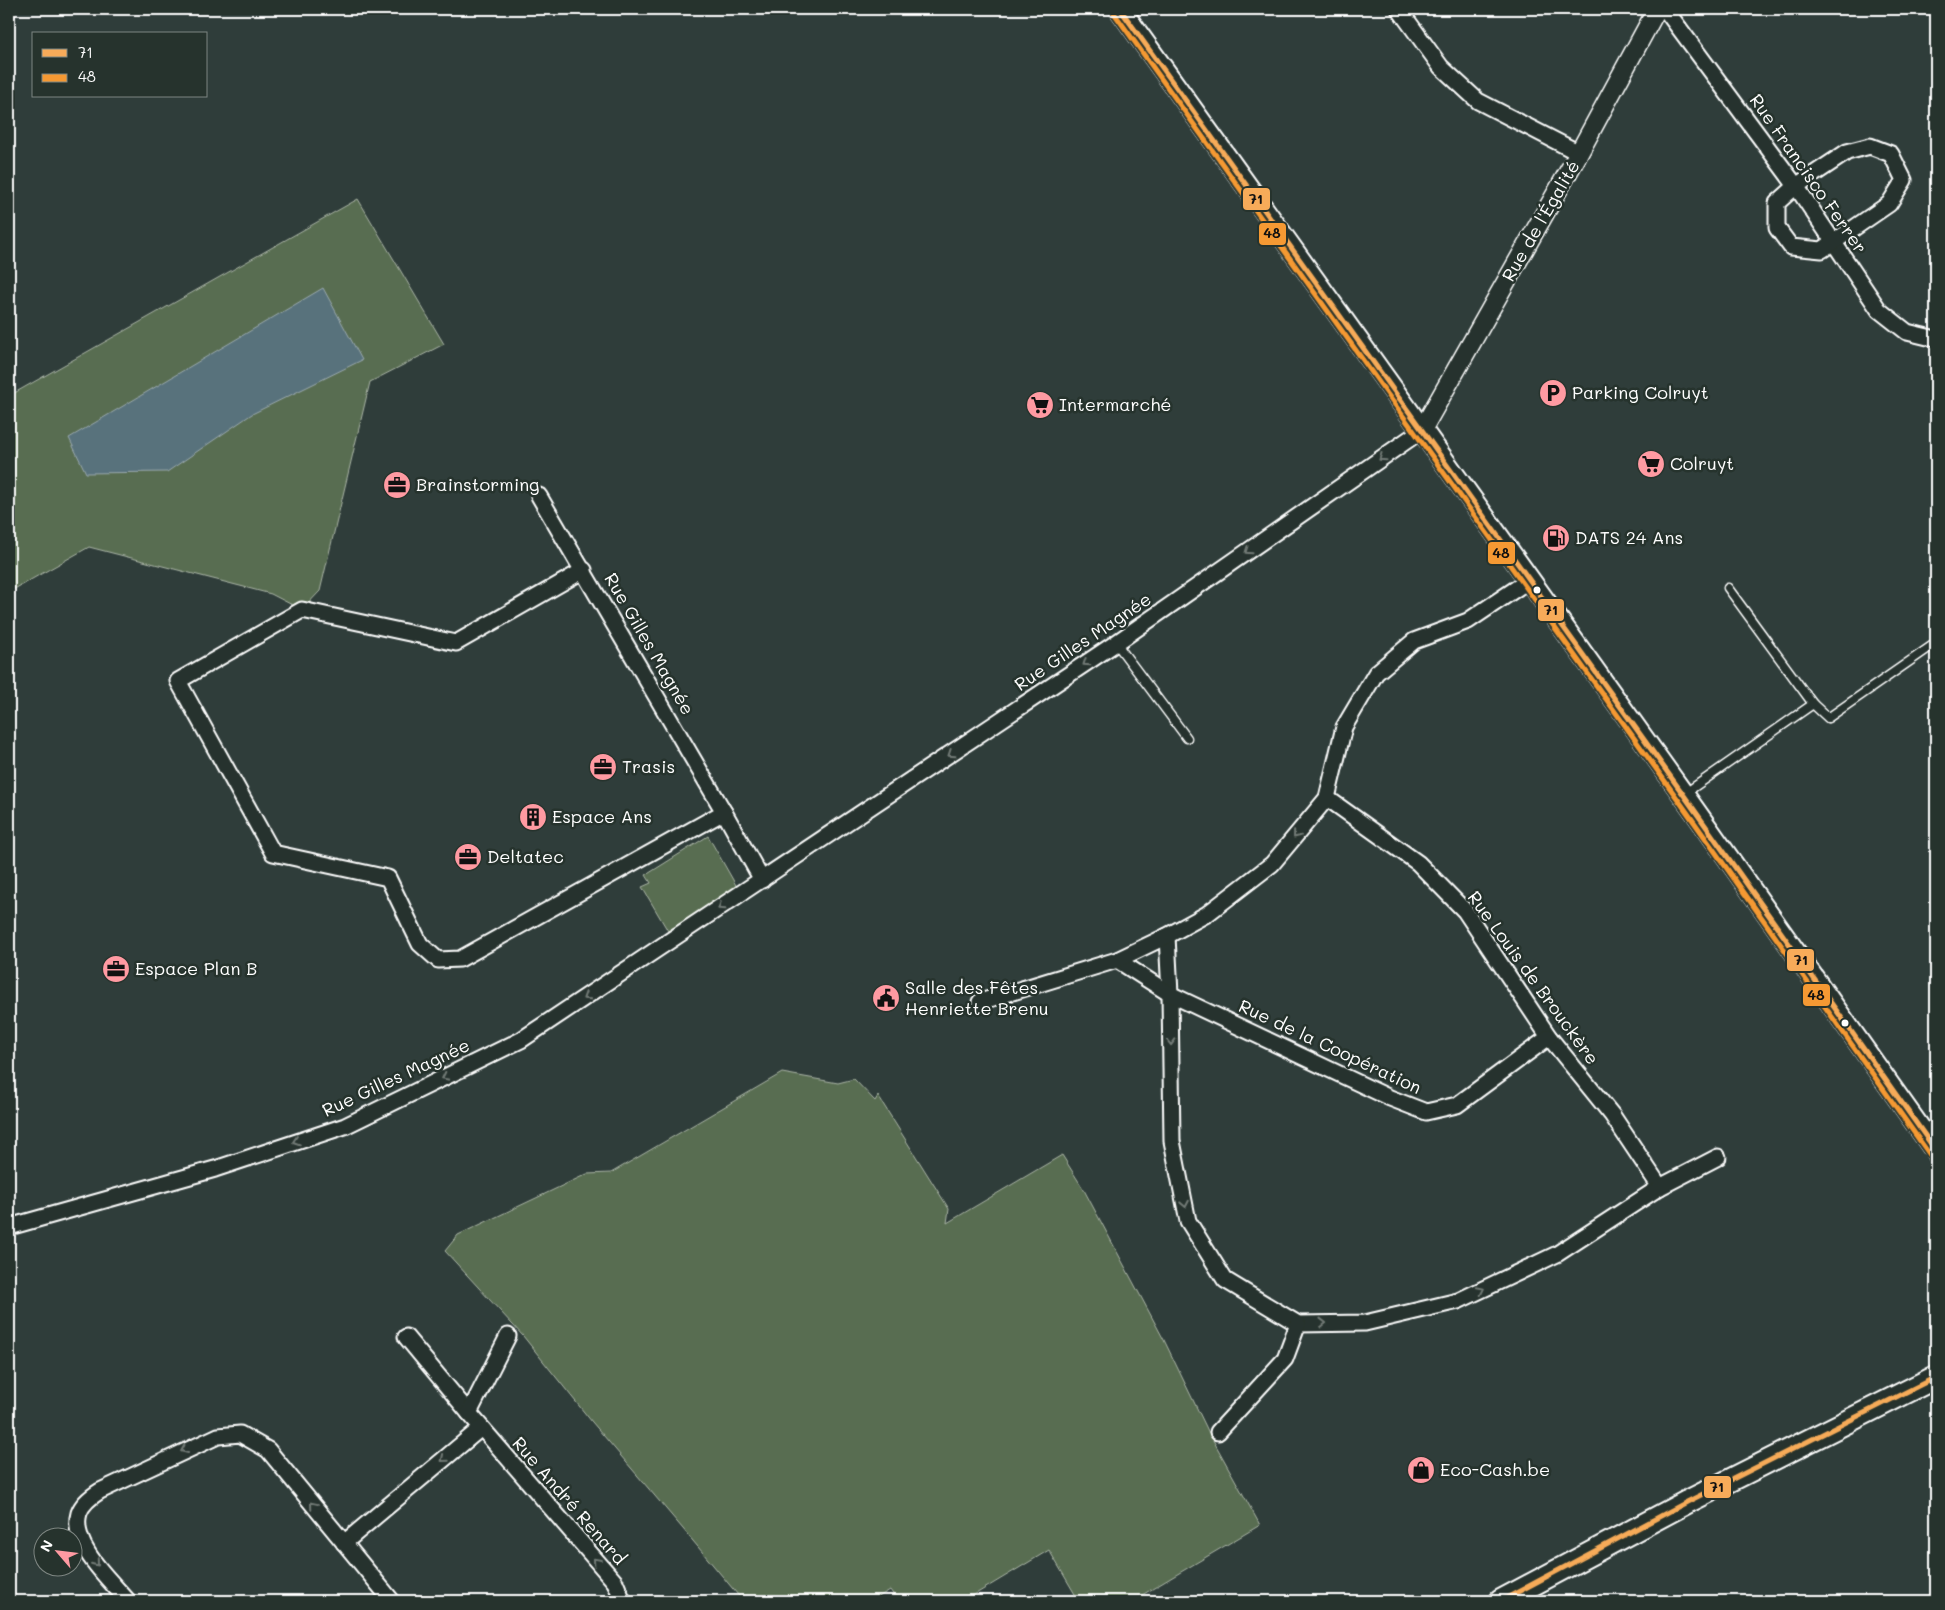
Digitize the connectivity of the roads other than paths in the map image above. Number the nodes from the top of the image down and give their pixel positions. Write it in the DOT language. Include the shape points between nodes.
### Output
graph roads {
  1 [pos="1120,9"];
  2 [pos="1400,9"];
  3 [pos="1657,9"];
  4 [pos="1665,9"];
  5 [pos="1579,153"];
  6 [pos="1796,186"];
  7 [pos="1834,241"];
  8 [pos="1936,340"];
  9 [pos="1422,430"];
  10 [pos="539,496"];
  11 [pos="584,570"];
  12 [pos="1529,580"];
  13 [pos="1728,588"];
  14 [pos="1116,643"];
  15 [pos="1936,644"];
  16 [pos="1813,704"];
  17 [pos="1187,738"];
  18 [pos="1683,794"];
  19 [pos="1327,798"];
  20 [pos="724,812"];
  21 [pos="762,880"];
  22 [pos="1167,936"];
  23 [pos="1117,960"];
  24 [pos="1170,994"];
  25 [pos="980,1002"];
  26 [pos="1549,1037"];
  27 [pos="1936,1151"];
  28 [pos="1718,1158"];
  29 [pos="1660,1187"];
  30 [pos="9,1227"];
  31 [pos="1298,1324"];
  32 [pos="508,1336"];
  33 [pos="406,1337"];
  34 [pos="1936,1377"];
  35 [pos="469,1414"];
  36 [pos="481,1428"];
  37 [pos="1218,1432"];
  38 [pos="344,1543"];
  39 [pos="128,1601"];
  40 [pos="392,1601"];
  41 [pos="623,1601"];
  42 [pos="1501,1601"];
  1 -- 9 [label="main road"];
  2 -- 5 [label="street" via="1441,67 1478,101"];
  3 -- 5 [label="street, Rue de l'Égalité"];
  4 -- 6 [label="street, Rue Francisco Ferrer"];
  5 -- 9 [label="street, Rue de l'Égalité"];
  6 -- 7 [label="street, Rue Francisco Ferrer"];
  6 -- 7 [label="street" via="1777,203 1777,228 1791,247 1822,250"];
  6 -- 7 [label="street" via="1847,152 1870,146 1891,154 1904,180 1889,204"];
  7 -- 8 [label="street, Rue Francisco Ferrer" via="1879,310 1907,332"];
  9 -- 12 [label="main road"];
  9 -- 14 [label="street, Rue Gilles Magnée, one-way"];
  10 -- 11 [label="street, Rue Gilles Magnée"];
  11 -- 20 [label="street, Rue Gilles Magnée"];
  11 -- 20 [label="street" via="456,643 302,610 178,681 273,853 388,878 420,944 438,960 460,959"];
  12 -- 18 [label="main road"];
  12 -- 19 [label="street" via="1468,622 1414,641 1376,673 1344,726"];
  13 -- 16 [label="lane"];
  14 -- 17 [label="lane"];
  14 -- 21 [label="street, Rue Gilles Magnée, one-way"];
  15 -- 16 [label="lane" via="1828,718"];
  16 -- 18 [label="lane"];
  18 -- 27 [label="main road"];
  19 -- 22 [label="street, one-way" via="1272,864 1206,914"];
  19 -- 26 [label="street, Rue Louis de Brouckère" via="1418,863 1465,911"];
  20 -- 21 [label="street, Rue Gilles Magnée"];
  21 -- 30 [label="street, Rue Gilles Magnée, one-way" via="521,1040 345,1126 215,1170"];
  22 -- 23 [label="street"];
  22 -- 24 [label="street"];
  23 -- 24 [label="street, Rue de la Coopération"];
  23 -- 25 [label="street"];
  24 -- 26 [label="street, Rue de la Coopération" via="1426,1112 1457,1105"];
  24 -- 31 [label="street, one-way" via="1172,1141 1188,1221 1225,1280"];
  26 -- 29 [label="street, Rue Louis de Brouckère" via="1612,1115"];
  28 -- 29 [label="street"];
  31 -- 29 [label="street, one-way" via="1365,1323 1458,1301 1557,1254"];
  31 -- 37 [label="street" via="1285,1359"];
  32 -- 35 [label="street"];
  33 -- 35 [label="street, Rue André Renard"];
  34 -- 42 [label="main road" via="1687,1502"];
  35 -- 36 [label="street, Rue André Renard"];
  36 -- 38 [label="street, one-way"];
  41 -- 36 [label="street, Rue André Renard, one-way" via="615,1582"];
  38 -- 39 [label="street, one-way" via="268,1450 240,1434 218,1436 100,1491 80,1512 78,1530 84,1548"];
  38 -- 40 [label="street"];
}
